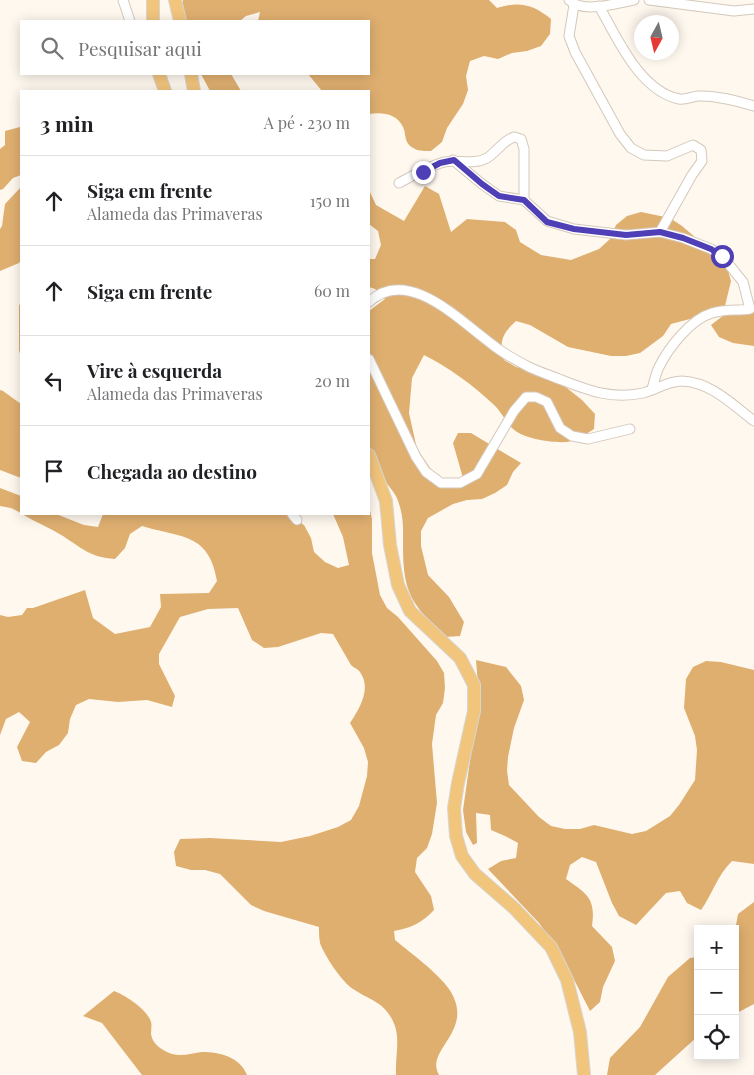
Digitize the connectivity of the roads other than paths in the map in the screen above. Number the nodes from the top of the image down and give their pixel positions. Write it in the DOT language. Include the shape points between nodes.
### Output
graph roads {
  1 [pos="123,0"];
  2 [pos="153,0"];
  3 [pos="175,0"];
  4 [pos="634,0"];
  5 [pos="649,0"];
  6 [pos="572,2"];
  7 [pos="598,6"];
  8 [pos="754,9"];
  9 [pos="130,20"];
  10 [pos="153,20"];
  11 [pos="180,20"];
  12 [pos="159,75"];
  13 [pos="190,75"];
  14 [pos="165,90"];
  15 [pos="194,90"];
  16 [pos="754,106"];
  17 [pos="454,160"];
  18 [pos="399,183"];
  19 [pos="524,200"];
  20 [pos="660,232"];
  21 [pos="370,301"];
  22 [pos="370,361"];
  23 [pos="652,389"];
  24 [pos="754,421"];
  25 [pos="630,429"];
  26 [pos="370,458"];
  27 [pos="584,1075"];
  1 -- 9 [label="street"];
  2 -- 10 [label="main road"];
  3 -- 11 [label="main road"];
  4 -- 7 [label="street"];
  5 -- 8 [label="street" via="734,11"];
  6 -- 7 [label="street"];
  6 -- 20 [label="street" via="569,36 575,52 631,148 644,155 667,156 693,145 701,150 702,161"];
  7 -- 16 [label="street" via="628,57 647,81 664,94 681,100 698,96"];
  12 -- 14 [label="main road"];
  13 -- 15 [label="main road"];
  17 -- 18 [label="street" via="440,163"];
  17 -- 19 [label="street" via="499,196"];
  17 -- 19 [label="street" via="474,162 486,158 506,140 521,139 524,149"];
  19 -- 20 [label="street" via="547,222 574,229 626,235"];
  20 -- 23 [label="street" via="683,238 722,256 743,282 750,310 709,314 686,329 659,367"];
  21 -- 23 [label="street" via="376,294 394,288 417,293 445,307 490,344 531,368 592,392 623,396"];
  22 -- 25 [label="street" via="416,456 426,472 441,483 460,483 477,474 514,411 526,398 536,397 547,402 560,428 572,436 588,439"];
  23 -- 24 [label="street" via="683,381 716,391"];
  26 -- 27 [label="main road" via="386,501 398,585 410,611 460,658 474,685 474,712 454,808 456,836 462,856 475,874 514,908 551,948 567,980 580,1032"];
}
